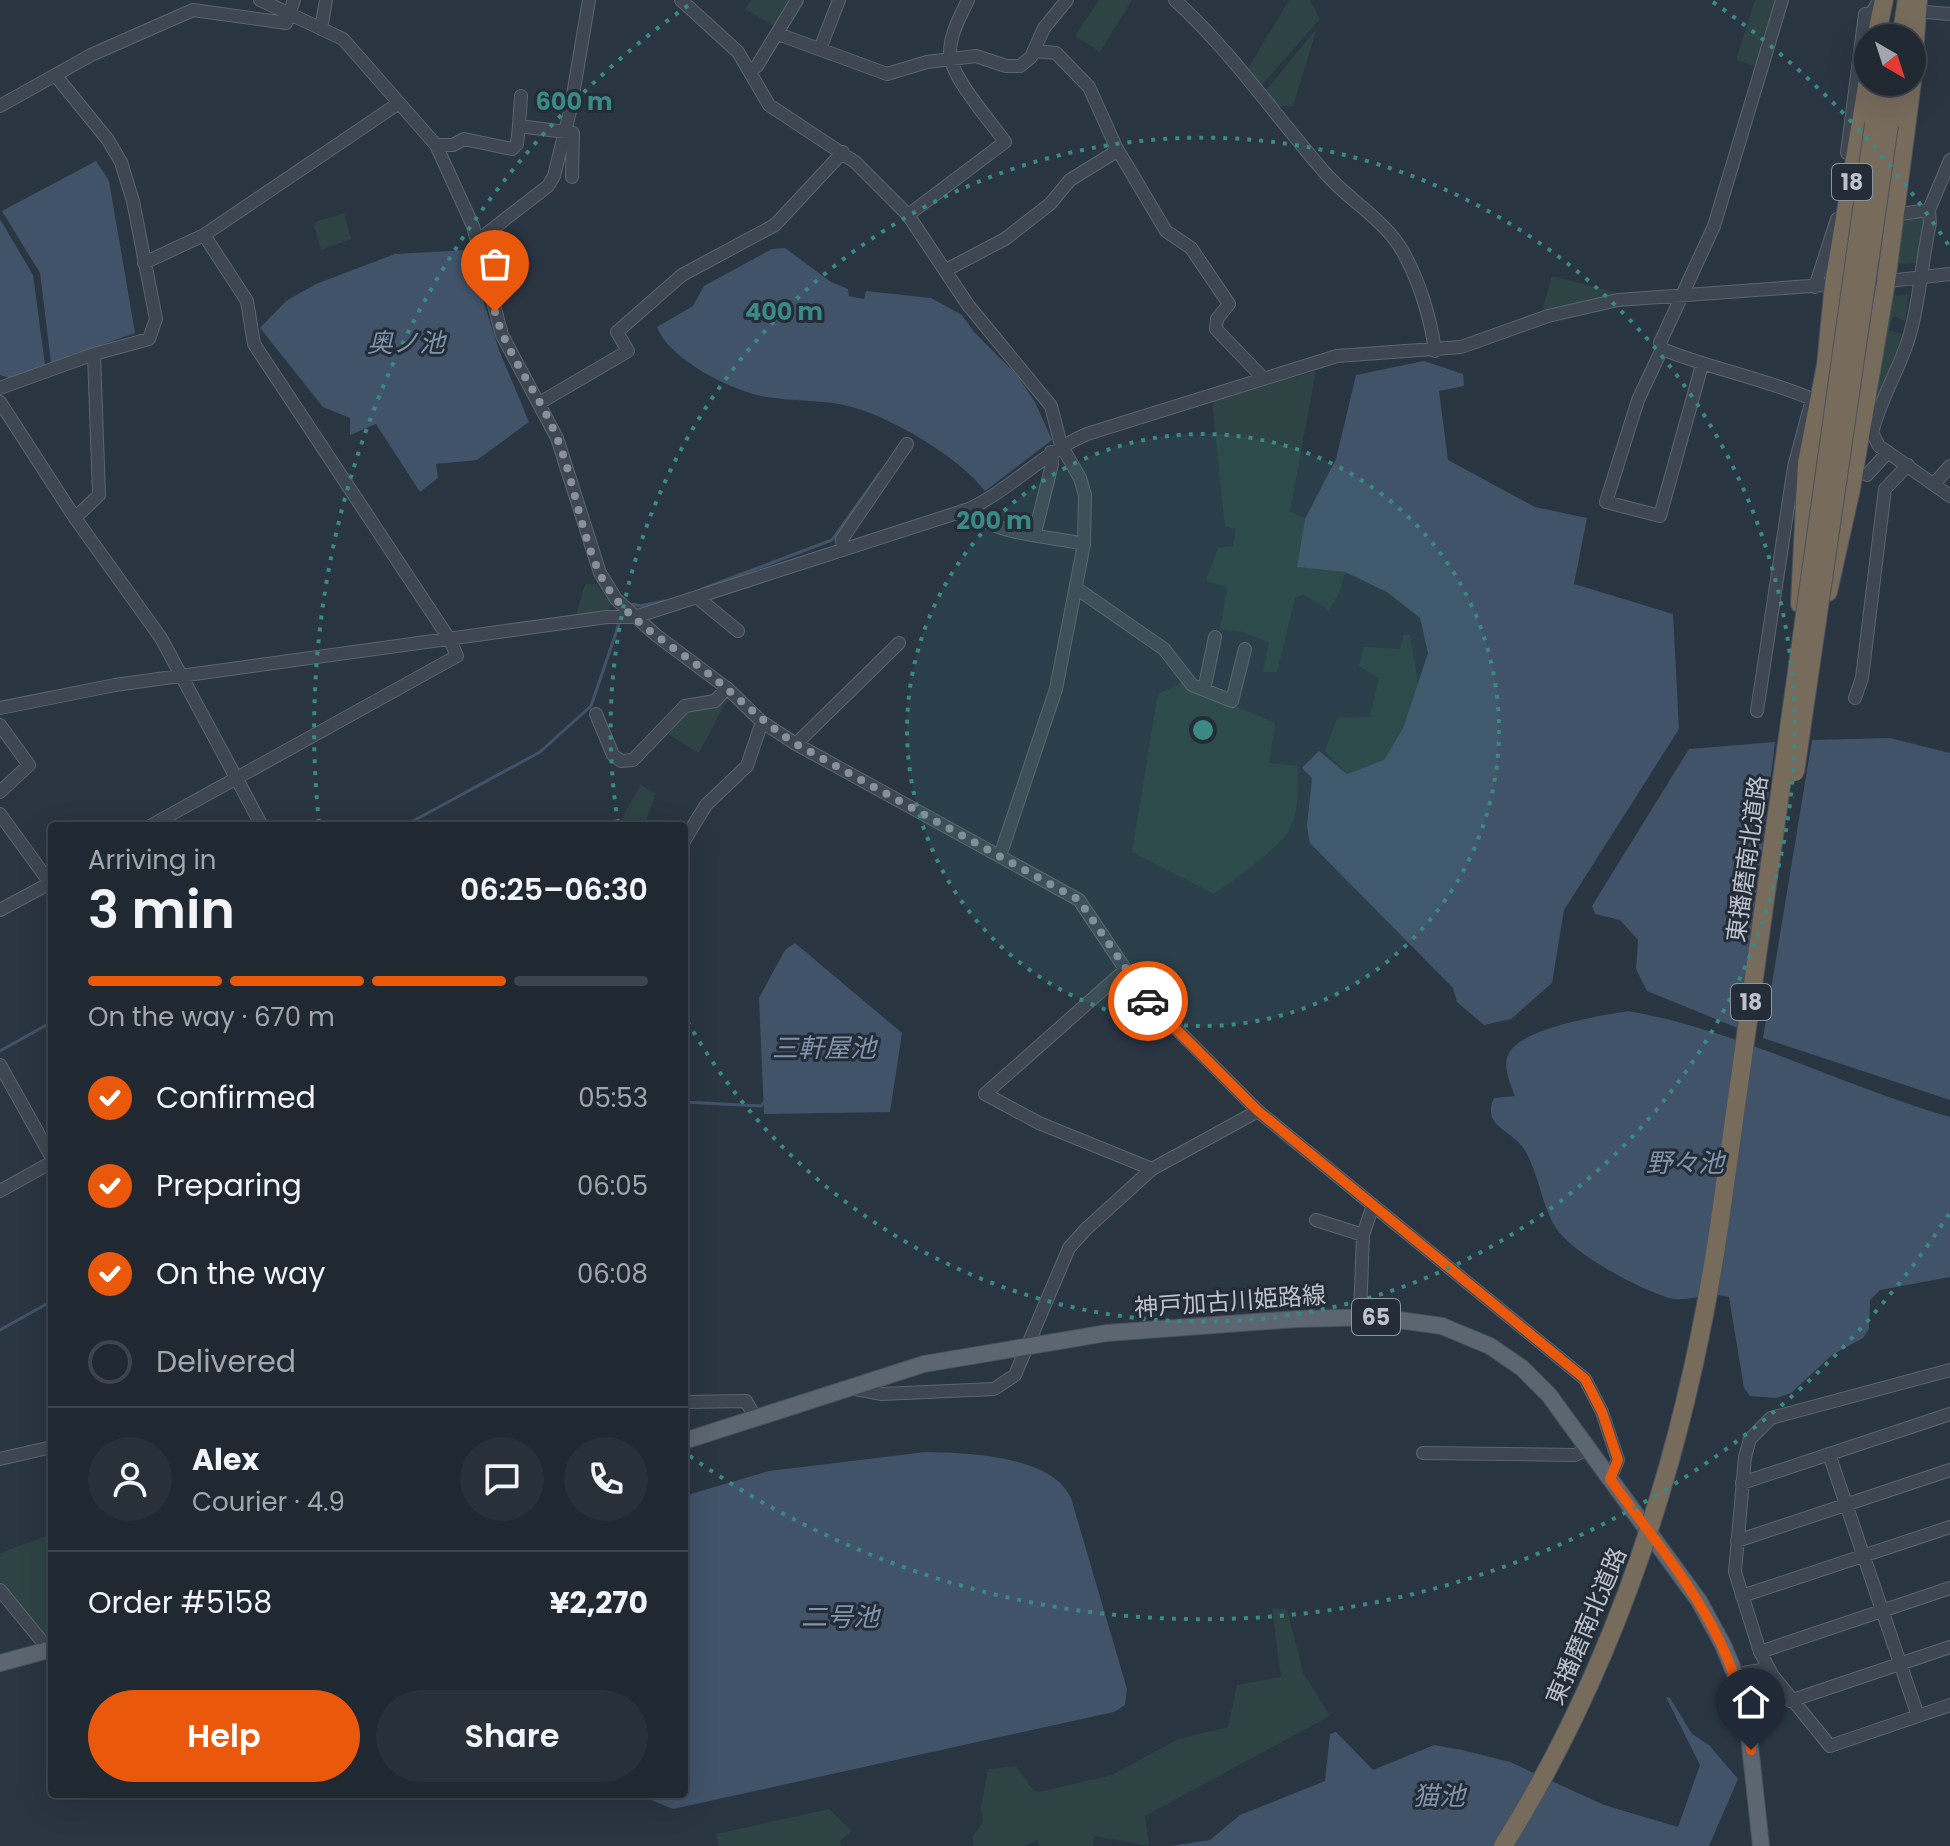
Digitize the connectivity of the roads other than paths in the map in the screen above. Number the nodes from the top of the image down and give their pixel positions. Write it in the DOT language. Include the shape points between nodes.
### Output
graph roads {
  1 [pos="260,0"];
  2 [pos="294,0"];
  3 [pos="326,0"];
  4 [pos="589,0"];
  5 [pos="681,0"];
  6 [pos="797,0"];
  7 [pos="839,0"];
  8 [pos="968,0"];
  9 [pos="1067,0"];
  10 [pos="1175,0"];
  11 [pos="1782,0"];
  12 [pos="1907,0"];
  13 [pos="1884,1"];
  14 [pos="191,5"];
  15 [pos="1927,6"];
  16 [pos="1950,14"];
  17 [pos="291,15"];
  18 [pos="1879,24"];
  19 [pos="1885,24"];
  20 [pos="1903,24"];
  21 [pos="321,29"];
  22 [pos="778,34"];
  23 [pos="820,49"];
  24 [pos="1035,51"];
  25 [pos="950,59"];
  26 [pos="749,71"];
  27 [pos="56,76"];
  28 [pos="521,96"];
  29 [pos="1865,96"];
  30 [pos="1881,96"];
  31 [pos="1891,96"];
  32 [pos="1910,96"];
  33 [pos="399,103"];
  34 [pos="0,106"];
  35 [pos="1882,124"];
  36 [pos="519,126"];
  37 [pos="566,131"];
  38 [pos="436,145"];
  39 [pos="1116,147"];
  40 [pos="843,152"];
  41 [pos="1950,160"];
  42 [pos="572,177"];
  43 [pos="1929,210"];
  44 [pos="908,215"];
  45 [pos="1892,219"];
  46 [pos="204,235"];
  47 [pos="477,241"];
  48 [pos="144,263"];
  49 [pos="946,270"];
  50 [pos="1950,274"];
  51 [pos="1919,278"];
  52 [pos="1886,282"];
  53 [pos="1825,285"];
  54 [pos="1682,295"];
  55 [pos="1662,349"];
  56 [pos="1435,351"];
  57 [pos="94,354"];
  58 [pos="1702,365"];
  59 [pos="1264,379"];
  60 [pos="0,388"];
  61 [pos="0,402"];
  62 [pos="541,402"];
  63 [pos="907,444"];
  64 [pos="1056,449"];
  65 [pos="1888,452"];
  66 [pos="1908,465"];
  67 [pos="1950,466"];
  68 [pos="1867,475"];
  69 [pos="1934,484"];
  70 [pos="1950,496"];
  71 [pos="969,509"];
  72 [pos="75,518"];
  73 [pos="1035,533"];
  74 [pos="1084,544"];
  75 [pos="843,549"];
  76 [pos="1076,588"];
  77 [pos="698,598"];
  78 [pos="635,617"];
  79 [pos="738,631"];
  80 [pos="1215,637"];
  81 [pos="450,640"];
  82 [pos="899,643"];
  83 [pos="1245,649"];
  84 [pos="1806,656"];
  85 [pos="181,677"];
  86 [pos="727,688"];
  87 [pos="1204,690"];
  88 [pos="1861,691"];
  89 [pos="0,708"];
  90 [pos="1757,711"];
  91 [pos="596,714"];
  92 [pos="762,722"];
  93 [pos="0,725"];
  94 [pos="796,744"];
  95 [pos="236,780"];
  96 [pos="0,792"];
  97 [pos="0,814"];
  98 [pos="157,822"];
  99 [pos="260,822"];
  100 [pos="688,834"];
  101 [pos="1000,856"];
  102 [pos="48,879"];
  103 [pos="48,885"];
  104 [pos="0,910"];
  105 [pos="1125,970"];
  106 [pos="0,1065"];
  107 [pos="1258,1111"];
  108 [pos="48,1153"];
  109 [pos="48,1162"];
  110 [pos="1152,1169"];
  111 [pos="0,1191"];
  112 [pos="1373,1205"];
  113 [pos="1316,1220"];
  114 [pos="1363,1235"];
  115 [pos="1360,1316"];
  116 [pos="1029,1345"];
  117 [pos="1950,1370"];
  118 [pos="850,1388"];
  119 [pos="688,1402"];
  120 [pos="1950,1414"];
  121 [pos="755,1417"];
  122 [pos="688,1440"];
  123 [pos="48,1448"];
  124 [pos="1588,1449"];
  125 [pos="1423,1453"];
  126 [pos="1829,1454"];
  127 [pos="0,1459"];
  128 [pos="1950,1470"];
  129 [pos="1610,1479"];
  130 [pos="1742,1483"];
  131 [pos="1845,1506"];
  132 [pos="1950,1527"];
  133 [pos="1737,1541"];
  134 [pos="1862,1556"];
  135 [pos="1950,1588"];
  136 [pos="0,1590"];
  137 [pos="1742,1596"];
  138 [pos="1881,1611"];
  139 [pos="1950,1647"];
  140 [pos="48,1648"];
  141 [pos="48,1651"];
  142 [pos="1760,1652"];
  143 [pos="0,1663"];
  144 [pos="1898,1664"];
  145 [pos="1769,1669"];
  146 [pos="1735,1674"];
  147 [pos="1790,1701"];
  148 [pos="1950,1705"];
  149 [pos="1918,1716"];
  150 [pos="1503,1846"];
  151 [pos="1517,1846"];
  152 [pos="1761,1846"];
  1 -- 17 [label="street"];
  2 -- 17 [label="street"];
  3 -- 21 [label="street"];
  4 -- 37 [label="street"];
  5 -- 26 [label="street" via="738,52"];
  6 -- 22 [label="street"];
  7 -- 23 [label="street"];
  8 -- 25 [label="street" via="955,27"];
  9 -- 24 [label="street" via="1044,28"];
  10 -- 56 [label="street" via="1228,51 1325,173 1390,234 1421,295"];
  11 -- 54 [label="street" via="1714,226"];
  12 -- 20 [label="highway"];
  13 -- 18 [label="highway"];
  13 -- 19 [label="highway"];
  13 -- 53 [label="street" via="1865,14"];
  14 -- 17 [label="street" via="286,23"];
  14 -- 27 [label="street"];
  15 -- 16 [label="street"];
  17 -- 21 [label="street"];
  21 -- 33 [label="street" via="354,49"];
  22 -- 23 [label="street"];
  22 -- 26 [label="street"];
  23 -- 25 [label="street" via="887,74"];
  24 -- 25 [label="street" via="1020,66 976,56"];
  24 -- 39 [label="street" via="1056,53 1080,75"];
  25 -- 44 [label="street" via="1005,142"];
  26 -- 40 [label="street" via="769,105"];
  27 -- 34 [label="street"];
  27 -- 48 [label="street" via="121,162"];
  28 -- 36 [label="street"];
  29 -- 53 [label="highway, 18"];
  30 -- 35 [label="highway, 東播磨南北道路 / 18"];
  31 -- 35 [label="highway, 東播磨南北道路 / 18"];
  32 -- 45 [label="highway, 18"];
  33 -- 38 [label="street"];
  33 -- 46 [label="street"];
  35 -- 84 [label="highway, 東播磨南北道路 / 18, bridge"];
  36 -- 37 [label="street"];
  36 -- 38 [label="street" via="512,149 464,139"];
  37 -- 42 [label="street" via="576,136"];
  37 -- 47 [label="street" via="548,186"];
  38 -- 47 [label="street"];
  39 -- 49 [label="street" via="1005,239"];
  39 -- 59 [label="street" via="1166,231 1191,248 1229,304 1216,329"];
  40 -- 44 [label="street"];
  40 -- 62 [label="street" via="775,225 682,275 617,332 628,351"];
  41 -- 43 [label="street"];
  43 -- 45 [label="street"];
  43 -- 51 [label="street"];
  44 -- 49 [label="street"];
  45 -- 52 [label="highway, 18"];
  46 -- 48 [label="street"];
  46 -- 81 [label="street" via="247,301 254,344"];
  47 -- 62 [label="street" via="502,335"];
  48 -- 57 [label="street" via="156,319 149,339"];
  49 -- 64 [label="street" via="1051,406"];
  50 -- 51 [label="street"];
  51 -- 52 [label="street"];
  51 -- 65 [label="street" via="1911,332 1872,433"];
  52 -- 53 [label="street"];
  52 -- 84 [label="highway, 18, bridge" via="1840,545"];
  53 -- 54 [label="street"];
  53 -- 84 [label="highway, 18, bridge" via="1826,365 1807,463 1802,544"];
  54 -- 55 [label="street"];
  54 -- 56 [label="street" via="1618,300"];
  55 -- 58 [label="street"];
  55 -- 58 [label="street" via="1638,400 1606,502 1660,516"];
  56 -- 59 [label="street" via="1337,356"];
  57 -- 60 [label="street"];
  57 -- 72 [label="street" via="99,495"];
  58 -- 90 [label="street" via="1774,383 1812,399 1794,467"];
  59 -- 64 [label="street"];
  61 -- 72 [label="street"];
  62 -- 78 [label="street" via="600,573"];
  63 -- 75 [label="street" via="842,539"];
  64 -- 71 [label="street"];
  64 -- 73 [label="street"];
  64 -- 74 [label="street" via="1085,495"];
  65 -- 66 [label="street"];
  65 -- 68 [label="street"];
  66 -- 69 [label="street"];
  66 -- 88 [label="street" via="1885,489"];
  67 -- 69 [label="street"];
  69 -- 70 [label="street"];
  71 -- 73 [label="street" via="983,522 1005,530"];
  71 -- 75 [label="street"];
  72 -- 85 [label="street" via="137,600"];
  73 -- 74 [label="street"];
  74 -- 76 [label="street"];
  75 -- 77 [label="street"];
  76 -- 87 [label="street" via="1164,649 1188,682"];
  76 -- 101 [label="street" via="1056,689"];
  77 -- 78 [label="street"];
  77 -- 79 [label="street"];
  78 -- 81 [label="street"];
  78 -- 86 [label="street"];
  80 -- 87 [label="street"];
  81 -- 85 [label="street"];
  81 -- 95 [label="street" via="457,656"];
  82 -- 94 [label="street"];
  83 -- 87 [label="street" via="1234,700"];
  84 -- 150 [label="highway, 東播磨南北道路 / 18, bridge" via="1716,1246 1680,1428 1638,1569 1599,1666"];
  84 -- 151 [label="highway, 東播磨南北道路 / 18, bridge" via="1721,1272 1690,1431 1662,1528 1608,1671"];
  85 -- 89 [label="street" via="75,691"];
  85 -- 95 [label="street"];
  86 -- 91 [label="street" via="715,701 685,706 633,760 613,755"];
  86 -- 92 [label="street"];
  92 -- 94 [label="street"];
  92 -- 100 [label="street" via="747,766 706,805"];
  93 -- 96 [label="street" via="29,765"];
  94 -- 101 [label="street"];
  95 -- 98 [label="street"];
  95 -- 99 [label="street"];
  97 -- 102 [label="street"];
  101 -- 105 [label="street" via="1079,900"];
  103 -- 104 [label="street"];
  105 -- 107 [label="street" via="1158,1013"];
  105 -- 110 [label="street" via="985,1094 1039,1123"];
  106 -- 108 [label="street"];
  107 -- 110 [label="street"];
  107 -- 112 [label="street"];
  109 -- 111 [label="street"];
  110 -- 116 [label="street" via="1069,1248"];
  112 -- 114 [label="street"];
  112 -- 129 [label="street" via="1585,1379 1618,1460"];
  113 -- 114 [label="street"];
  114 -- 115 [label="street"];
  115 -- 116 [label="main road, 神戸加古川姫路線 / 65" via="1138,1331"];
  115 -- 124 [label="main road, 神戸加古川姫路線 / 65" via="1425,1322 1490,1346 1549,1395"];
  116 -- 118 [label="main road, 神戸加古川姫路線 / 65" via="924,1364"];
  116 -- 118 [label="street" via="1015,1375 994,1389 882,1394"];
  117 -- 130 [label="street" via="1771,1418 1750,1439"];
  118 -- 121 [label="main road, 神戸加古川姫路線 / 65"];
  119 -- 121 [label="street" via="746,1401"];
  120 -- 126 [label="street"];
  121 -- 122 [label="main road, 神戸加古川姫路線 / 65"];
  123 -- 127 [label="street"];
  124 -- 125 [label="street" via="1575,1455"];
  124 -- 129 [label="main road, 神戸加古川姫路線 / 65"];
  126 -- 130 [label="street"];
  126 -- 131 [label="street"];
  128 -- 131 [label="street"];
  129 -- 146 [label="main road, 神戸加古川姫路線 / 65" via="1711,1620"];
  130 -- 133 [label="street"];
  131 -- 133 [label="street"];
  131 -- 134 [label="street"];
  132 -- 134 [label="street"];
  133 -- 137 [label="street" via="1735,1572"];
  134 -- 137 [label="street"];
  134 -- 138 [label="street"];
  135 -- 138 [label="street"];
  136 -- 140 [label="street"];
  137 -- 142 [label="street"];
  138 -- 142 [label="street"];
  138 -- 144 [label="street"];
  139 -- 144 [label="street"];
  141 -- 143 [label="main road"];
  142 -- 145 [label="street"];
  144 -- 147 [label="street"];
  144 -- 149 [label="street"];
  145 -- 146 [label="street"];
  145 -- 147 [label="street"];
  146 -- 152 [label="main road, 神戸加古川姫路線 / 65" via="1748,1727"];
  147 -- 149 [label="street" via="1830,1746"];
  148 -- 149 [label="street"];
}
